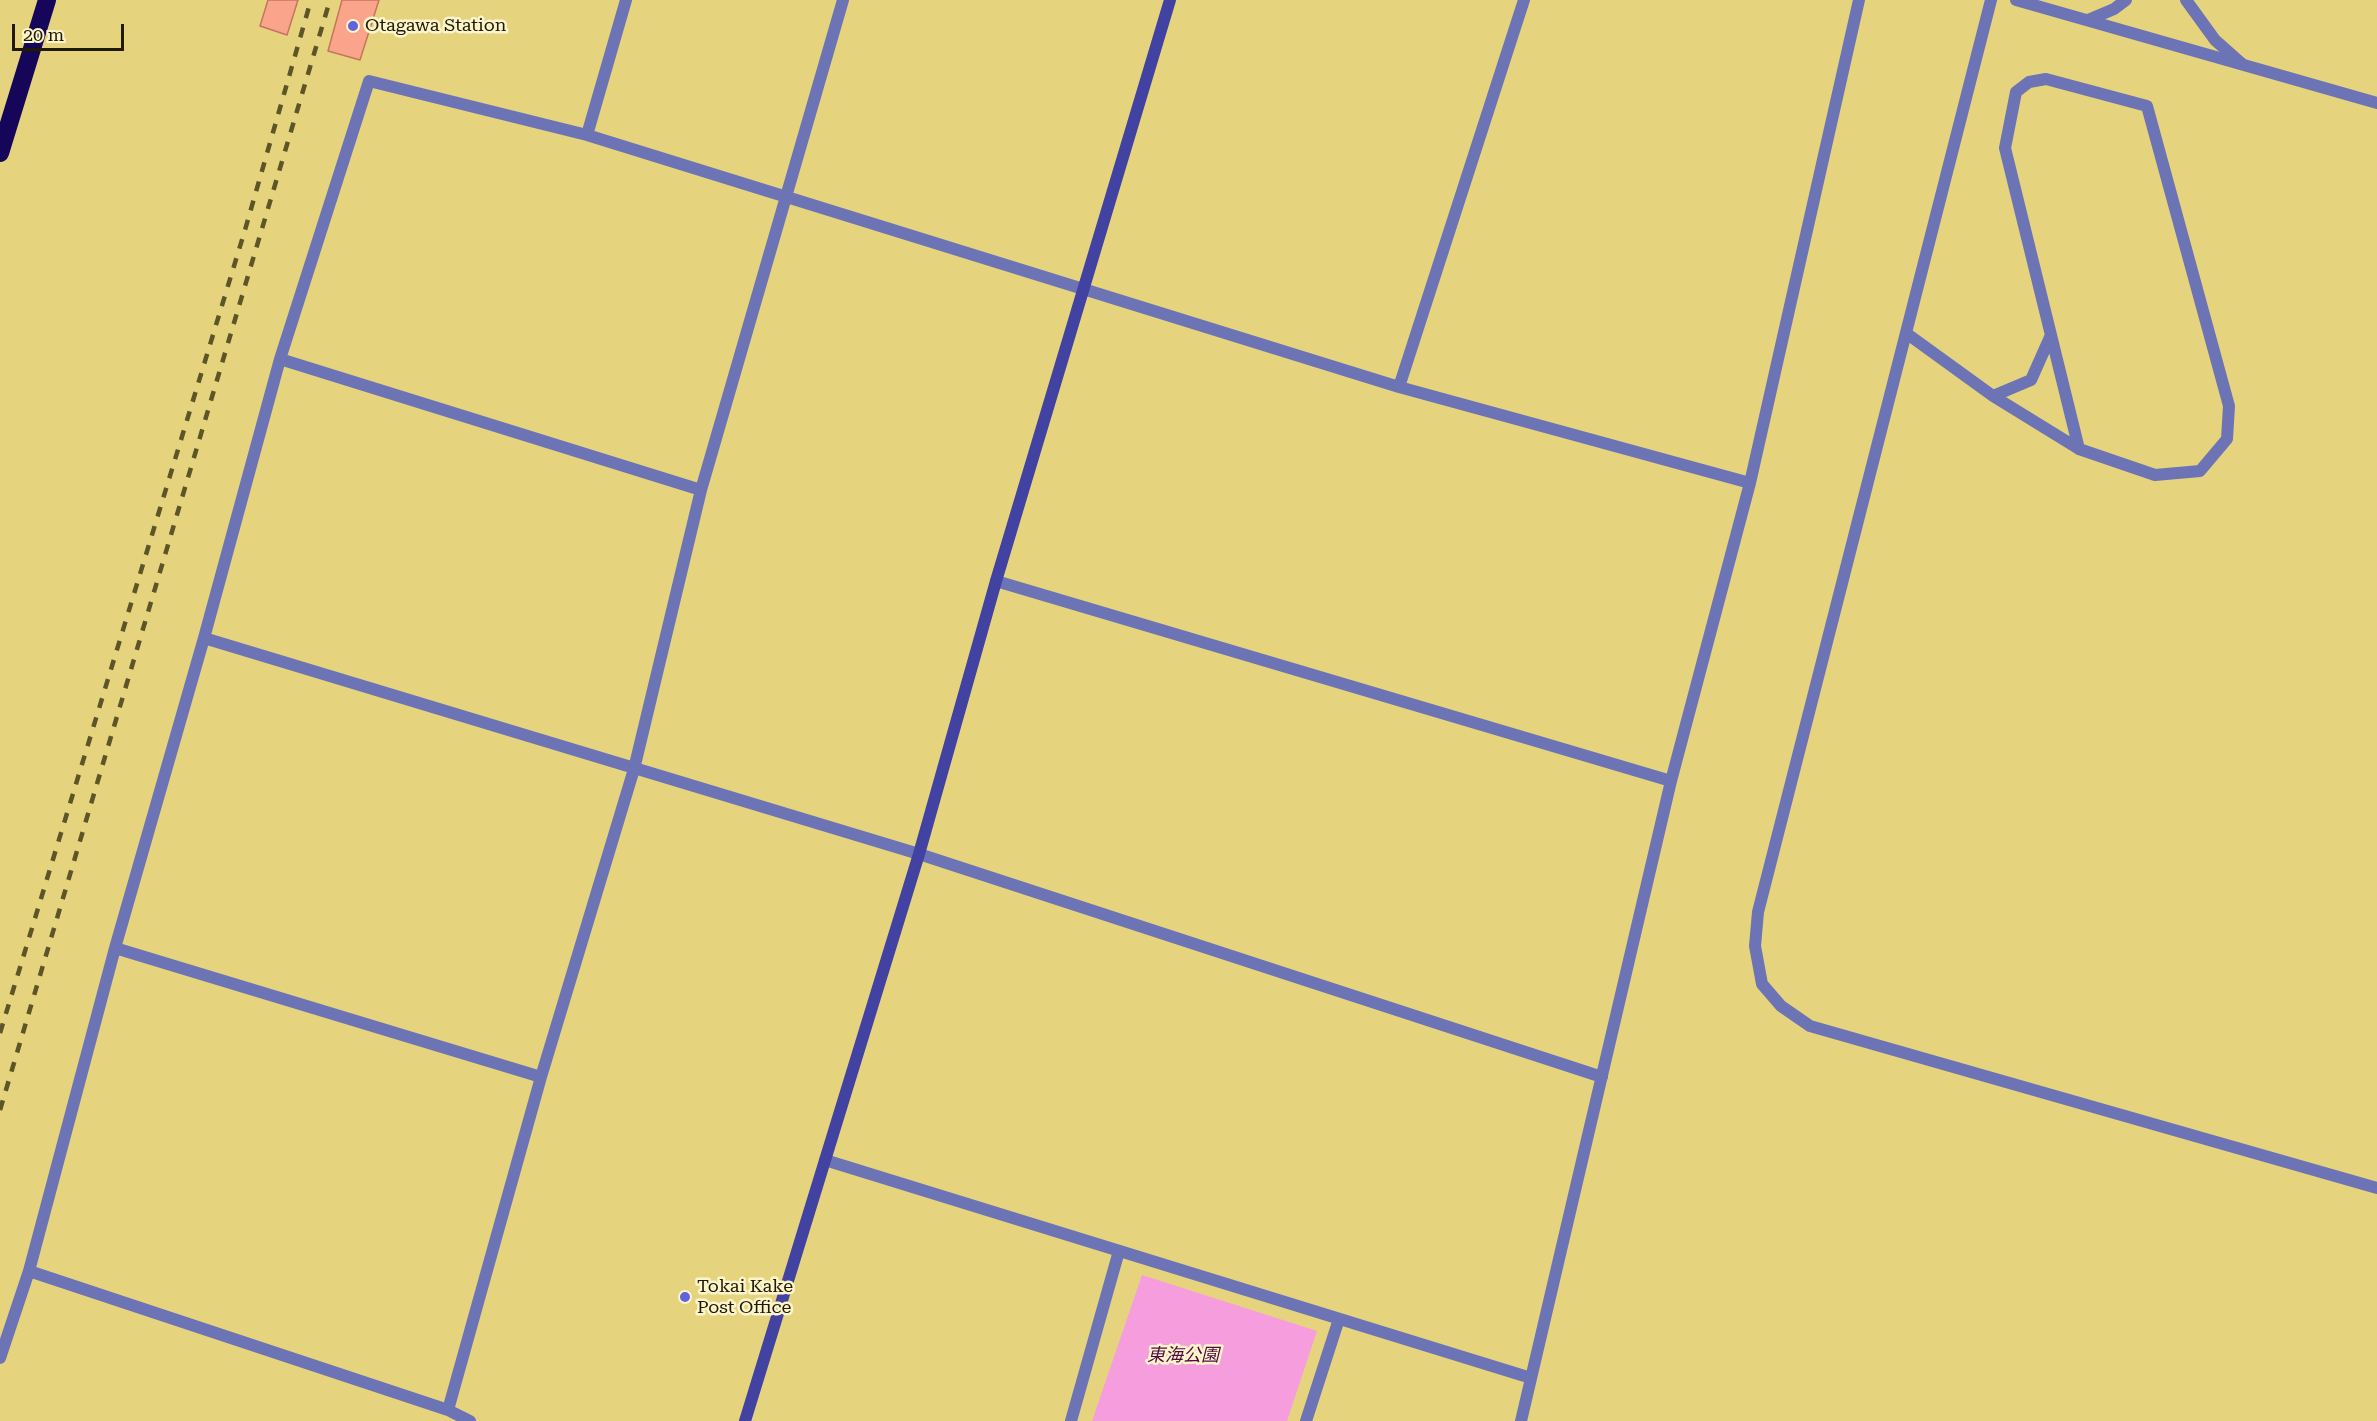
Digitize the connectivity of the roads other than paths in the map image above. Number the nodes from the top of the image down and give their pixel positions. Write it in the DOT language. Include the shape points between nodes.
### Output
graph roads {
  1 [pos="47,0"];
  2 [pos="627,0"];
  3 [pos="843,0"];
  4 [pos="1170,0"];
  5 [pos="1524,0"];
  6 [pos="1859,0"];
  7 [pos="1991,0"];
  8 [pos="2016,0"];
  9 [pos="2126,0"];
  10 [pos="2186,0"];
  11 [pos="2088,20"];
  12 [pos="2242,64"];
  13 [pos="2377,103"];
  14 [pos="587,135"];
  15 [pos="0,153"];
  16 [pos="786,197"];
  17 [pos="1083,289"];
  18 [pos="1906,333"];
  19 [pos="2051,335"];
  20 [pos="280,359"];
  21 [pos="1399,387"];
  22 [pos="1993,396"];
  23 [pos="2079,449"];
  24 [pos="1750,483"];
  25 [pos="701,490"];
  26 [pos="996,581"];
  27 [pos="204,638"];
  28 [pos="634,769"];
  29 [pos="1671,781"];
  30 [pos="919,854"];
  31 [pos="115,948"];
  32 [pos="541,1077"];
  33 [pos="1602,1077"];
  34 [pos="825,1160"];
  35 [pos="2377,1188"];
  36 [pos="1119,1251"];
  37 [pos="29,1271"];
  38 [pos="1340,1319"];
  39 [pos="0,1358"];
  40 [pos="1531,1378"];
  41 [pos="448,1410"];
  42 [pos="470,1421"];
  43 [pos="746,1421"];
  44 [pos="1071,1421"];
  45 [pos="1306,1421"];
  46 [pos="1521,1421"];
  1 -- 15 [label="highway"];
  2 -- 14 [label="street"];
  3 -- 16 [label="street"];
  4 -- 17 [label="street"];
  5 -- 21 [label="street"];
  6 -- 24 [label="street"];
  7 -- 18 [label="street"];
  8 -- 11 [label="street"];
  9 -- 11 [label="street"];
  10 -- 12 [label="street" via="2215,40"];
  11 -- 12 [label="street"];
  12 -- 13 [label="street"];
  14 -- 16 [label="street"];
  14 -- 20 [label="street" via="369,81"];
  16 -- 17 [label="street"];
  16 -- 25 [label="street"];
  17 -- 21 [label="street"];
  17 -- 26 [label="street"];
  18 -- 22 [label="street"];
  18 -- 35 [label="street" via="1758,912 1755,946 1762,984 1781,1006 1810,1026"];
  19 -- 22 [label="street" via="2031,380"];
  19 -- 23 [label="street"];
  19 -- 23 [label="street" via="2005,148 2016,92 2030,82 2046,79 2147,106 2229,406 2227,439 2200,471 2155,476"];
  20 -- 25 [label="street"];
  20 -- 27 [label="street"];
  21 -- 24 [label="street"];
  22 -- 23 [label="street"];
  24 -- 29 [label="street"];
  25 -- 28 [label="street"];
  26 -- 29 [label="street"];
  26 -- 30 [label="street"];
  27 -- 28 [label="street"];
  27 -- 31 [label="street"];
  28 -- 30 [label="street"];
  28 -- 32 [label="street"];
  29 -- 33 [label="street"];
  30 -- 33 [label="street"];
  30 -- 34 [label="street"];
  31 -- 32 [label="street"];
  31 -- 37 [label="street"];
  32 -- 41 [label="street"];
  33 -- 40 [label="street"];
  34 -- 36 [label="street"];
  34 -- 43 [label="street"];
  36 -- 38 [label="street"];
  36 -- 44 [label="street"];
  37 -- 39 [label="street"];
  37 -- 41 [label="street"];
  38 -- 40 [label="street"];
  38 -- 45 [label="street"];
  40 -- 46 [label="street"];
  41 -- 42 [label="street"];
}
